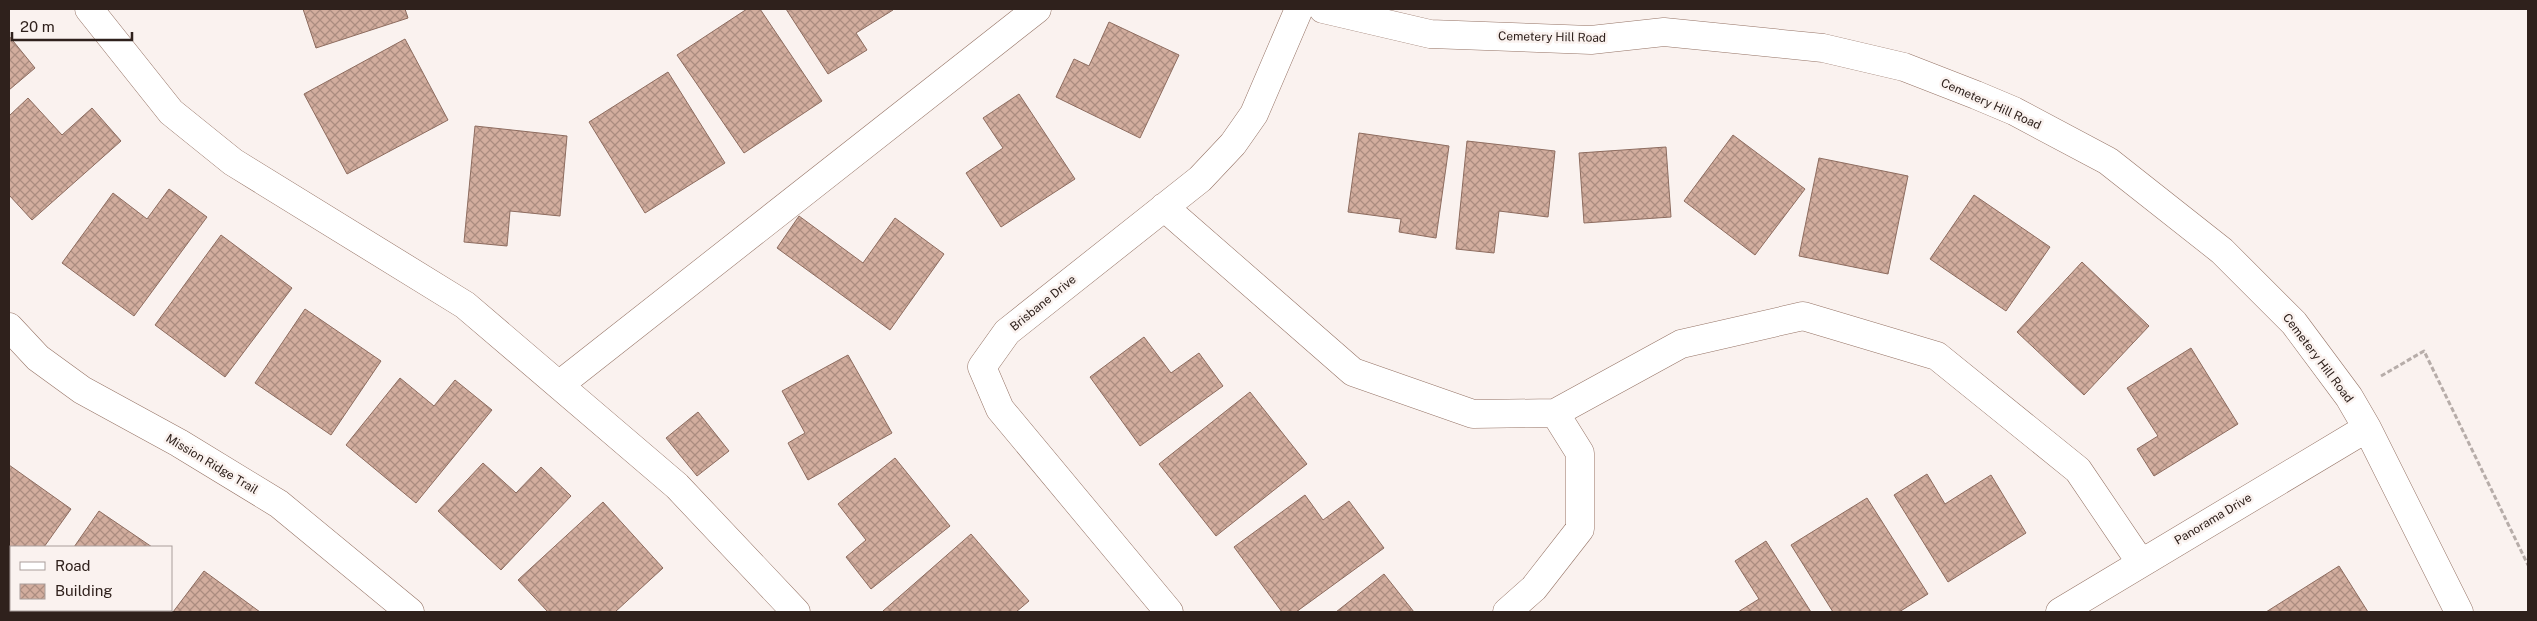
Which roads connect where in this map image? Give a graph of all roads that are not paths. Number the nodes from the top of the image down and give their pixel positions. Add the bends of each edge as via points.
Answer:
1 (89, 9) edge
2 (1037, 9) edge
3 (1299, 9) edge
4 (1324, 9) edge
5 (1164, 207) junction
6 (9, 327) edge
7 (558, 385) junction
8 (1555, 413) junction
9 (2367, 428) junction
10 (2140, 563) junction
11 (410, 612) edge
12 (796, 612) edge
13 (1169, 612) edge
14 (1507, 612) edge
15 (2060, 612) edge
16 (2459, 612) edge

1 - 7 street via 171,112 233,162 465,305
2 - 7 street
3 - 5 street, Brisbane Drive via 1254,114 1233,144 1200,179
4 - 9 street, Cemetery Hill Road via 1430,34 1591,40 1664,32 1823,48 1904,68 2014,111 2108,161 2222,251 2294,323 2349,397
5 - 8 street via 1353,372 1472,414
5 - 13 street, Brisbane Drive via 1007,332 982,367 1000,410
6 - 11 street, Mission Ridge Trail via 38,358 82,390 179,443 278,504
7 - 12 street via 677,486
8 - 10 street via 1681,344 1803,316 1937,356 2078,470
8 - 14 street via 1580,453 1580,529 1534,588
9 - 10 street, Panorama Drive
9 - 16 street, Cemetery Hill Road
10 - 15 street, Panorama Drive

